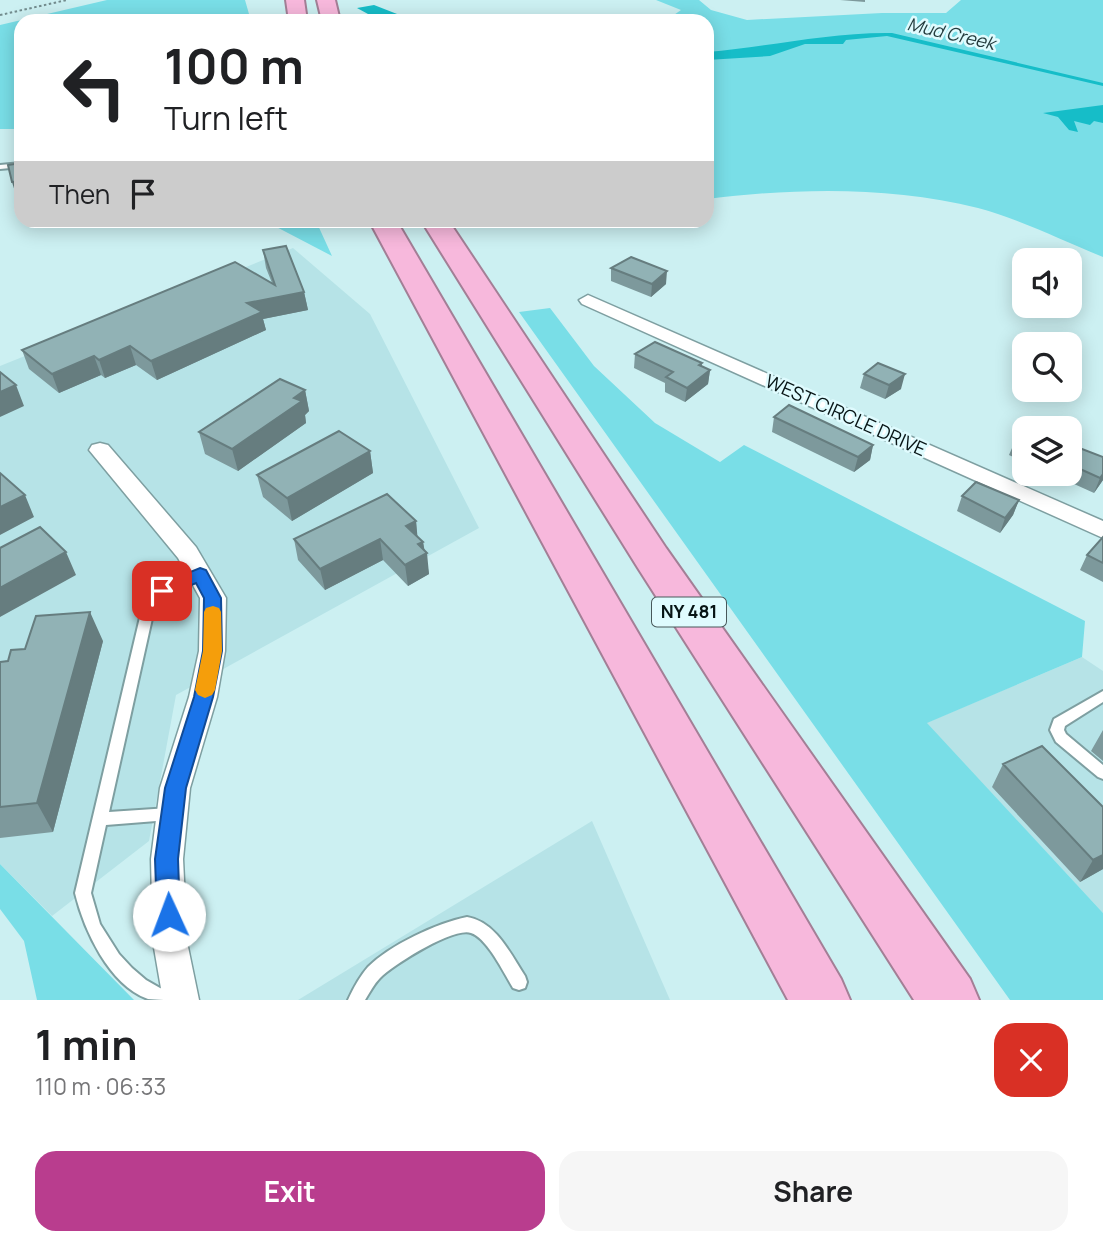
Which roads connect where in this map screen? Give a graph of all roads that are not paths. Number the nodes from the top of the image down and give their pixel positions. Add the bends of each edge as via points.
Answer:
1 (387, 228) edge
2 (439, 228) edge
3 (589, 300) dead end
4 (100, 450) dead end
5 (1103, 530) edge
6 (200, 574) junction
7 (1103, 696) edge
8 (1103, 773) edge
9 (172, 814) junction
10 (99, 819) junction
11 (519, 982) dead end
12 (173, 1000) edge
13 (181, 1000) edge
14 (356, 1000) edge
15 (820, 1000) edge
16 (948, 1000) edge

1 - 15 highway
2 - 16 highway, NY 481 via 652,558
3 - 5 street, WEST CIRCLE DRIVE
4 - 6 street
6 - 9 street via 213,598 212,651
6 - 10 lane via 162,591 147,613
7 - 8 lane via 1059,723 1057,730
9 - 10 lane
9 - 13 street via 167,859 170,942
10 - 12 lane via 83,893 86,912 106,950 124,971 156,997
11 - 14 lane via 491,942 466,923 449,927 379,968

